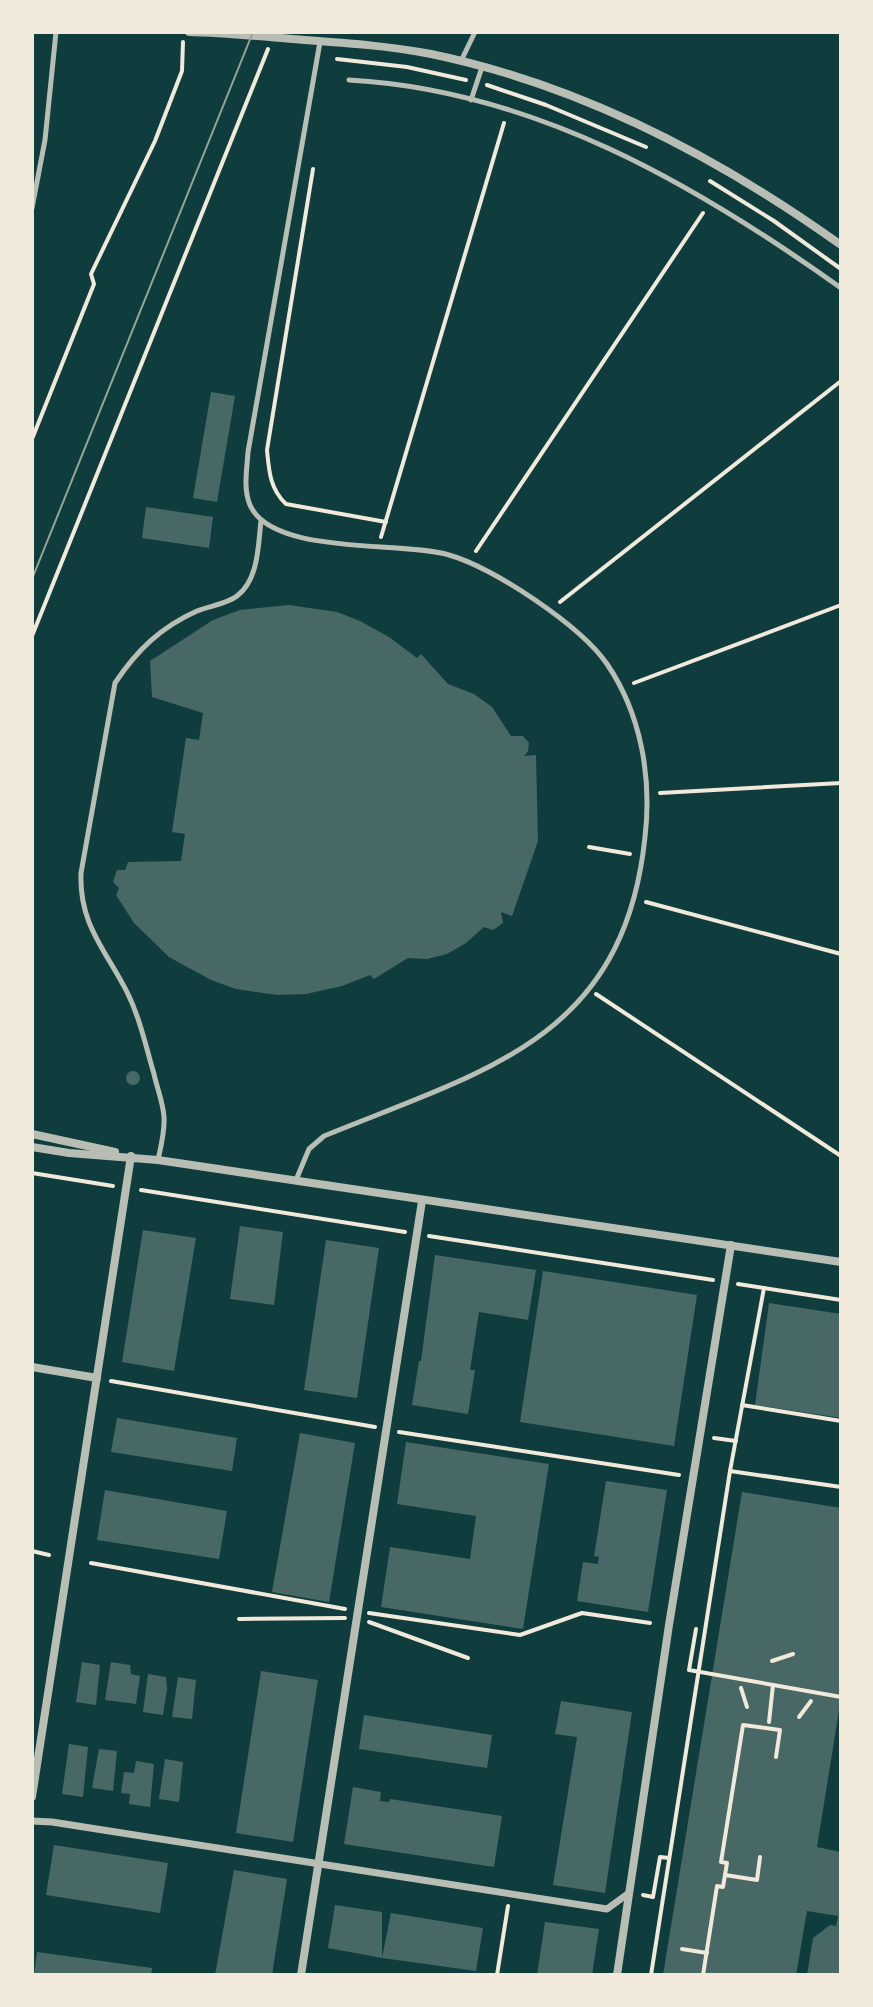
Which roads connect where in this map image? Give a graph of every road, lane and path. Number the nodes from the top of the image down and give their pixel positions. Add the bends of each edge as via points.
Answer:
1 (56, 32) edge
2 (186, 32) edge
3 (221, 32) edge
4 (475, 32) edge
5 (273, 37) junction
6 (320, 41) junction
7 (461, 61) junction
8 (482, 67) junction
9 (349, 80) dead end
10 (471, 100) junction
11 (509, 110) junction
12 (313, 169) dead end
13 (711, 201) junction
14 (32, 208) edge
15 (841, 245) edge
16 (841, 288) edge
17 (841, 381) edge
18 (32, 439) edge
19 (261, 520) junction
20 (386, 522) junction
21 (378, 547) junction
22 (468, 562) junction
23 (841, 605) edge
24 (550, 610) junction
25 (32, 636) edge
26 (620, 688) junction
27 (841, 783) edge
28 (648, 794) junction
29 (589, 847) dead end
30 (643, 857) junction
31 (635, 899) junction
32 (841, 954) edge
33 (589, 990) junction
34 (32, 1134) edge
35 (32, 1147) edge
36 (131, 1156) junction
37 (841, 1156) edge
38 (158, 1160) junction
39 (32, 1173) edge
40 (296, 1180) junction
41 (126, 1188) junction
42 (422, 1201) junction
43 (417, 1234) junction
44 (731, 1245) junction
45 (841, 1262) edge
46 (724, 1282) junction
47 (764, 1288) junction
48 (841, 1300) edge
49 (32, 1367) edge
50 (97, 1378) junction
51 (742, 1405) junction
52 (841, 1421) edge
53 (699, 1436) junction
54 (736, 1441) junction
55 (730, 1471) junction
56 (841, 1487) edge
57 (32, 1551) edge
58 (49, 1555) dead end
59 (696, 1629) dead end
60 (793, 1654) dead end
61 (772, 1661) dead end
62 (698, 1672) junction
63 (773, 1685) junction
64 (741, 1688) dead end
65 (841, 1697) edge
66 (811, 1701) dead end
67 (747, 1707) dead end
68 (799, 1717) dead end
69 (769, 1722) dead end
70 (776, 1757) dead end
71 (32, 1797) edge
72 (32, 1821) edge
73 (760, 1857) dead end
74 (669, 1858) junction
75 (319, 1864) junction
76 (725, 1875) junction
77 (629, 1893) junction
78 (509, 1894) junction
79 (682, 1949) dead end
80 (707, 1953) junction
81 (301, 1975) edge
82 (497, 1975) edge
83 (617, 1975) edge
84 (651, 1975) edge
85 (703, 1975) edge

1 - 14 lane
2 - 3 street
2 - 18 path via 182,71 161,127 91,274 94,284
3 - 5 street
4 - 7 lane
5 - 6 street
5 - 25 path
6 - 7 street via 391,47
6 - 19 lane via 248,452 248,501
7 - 8 street
8 - 10 lane
8 - 15 street via 592,103 645,128 720,166
9 - 10 lane via 390,82
10 - 11 lane
11 - 13 lane via 594,141
11 - 20 path
12 - 20 path via 267,450 269,475 286,504
13 - 16 lane
13 - 22 path
17 - 24 path
19 - 21 lane via 286,533
19 - 38 lane via 255,568 238,595 174,621 139,651 115,683 81,873 85,914 139,1020 161,1101
20 - 21 path
21 - 22 lane via 437,552
22 - 24 lane
23 - 26 path
24 - 26 lane via 596,650
26 - 28 lane via 637,731
27 - 28 path
28 - 30 lane
29 - 30 path
30 - 31 lane
31 - 32 path
31 - 33 lane via 614,954
33 - 37 path
33 - 40 lane via 559,1023 482,1072 324,1136 309,1149
34 - 36 street
35 - 36 street
36 - 38 street
36 - 41 street
38 - 40 street
39 - 41 path
40 - 42 street
41 - 43 path
41 - 50 street
42 - 43 street
42 - 44 street
43 - 46 path
43 - 75 street
44 - 45 street
44 - 46 street
46 - 47 path
46 - 53 street
47 - 48 path
47 - 51 path
49 - 50 street
50 - 71 street
51 - 52 path
51 - 54 path
53 - 54 path
53 - 77 street
54 - 55 path
55 - 56 path
55 - 62 path
57 - 58 path
59 - 62 path via 689,1670
60 - 61 path
62 - 63 path
62 - 74 path
63 - 65 path
63 - 69 path
64 - 67 path
66 - 68 path
70 - 76 path via 780,1730 743,1725 721,1862 727,1863
72 - 75 street
73 - 76 path via 757,1880
74 - 77 path via 660,1857 653,1897
74 - 84 path
75 - 78 street
75 - 81 street
76 - 80 path via 723,1887 717,1886
77 - 78 street via 607,1909
77 - 83 street
78 - 82 path
79 - 80 path
80 - 85 path

